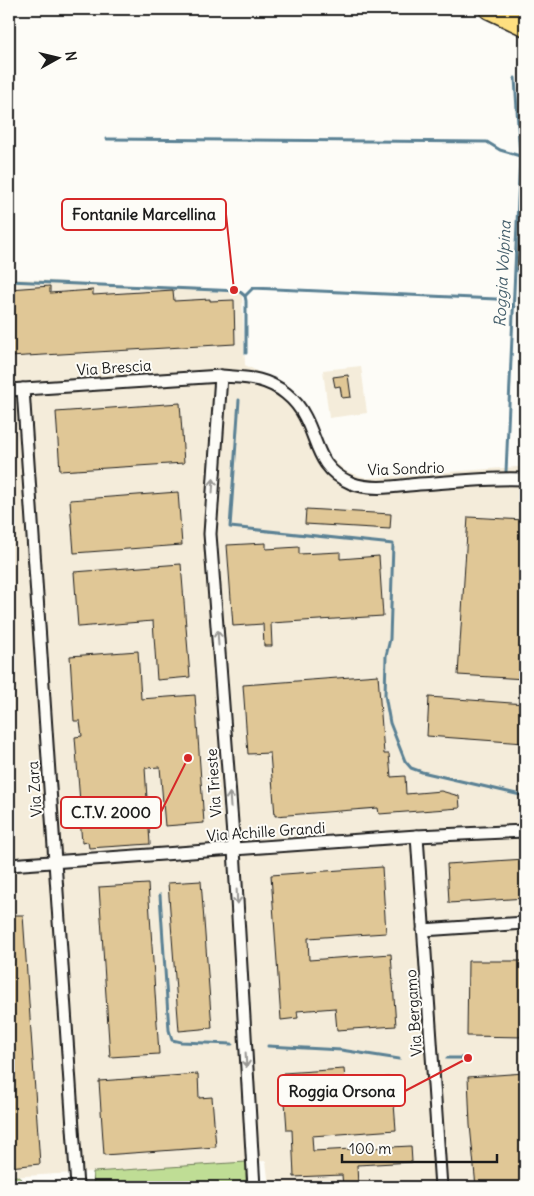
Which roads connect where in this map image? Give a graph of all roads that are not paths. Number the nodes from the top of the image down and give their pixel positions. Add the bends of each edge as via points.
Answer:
1 (489, 9) edge
2 (525, 26) edge
3 (221, 376) junction
4 (23, 389) junction
5 (9, 390) edge
6 (525, 479) edge
7 (525, 831) edge
8 (417, 836) junction
9 (234, 849) junction
10 (55, 861) junction
11 (9, 865) edge
12 (525, 923) edge
13 (423, 930) junction
14 (76, 1187) edge
15 (254, 1187) edge
16 (441, 1187) edge

1 - 2 highway
3 - 4 street, Via Brescia
3 - 6 street, Via Sondrio via 259,380 285,393 304,415 324,461 336,474 356,484 370,487
9 -> 3 street, Via Trieste via 210,534
4 - 5 street, Via Brescia
4 - 10 street, Via Zara
7 - 8 street, Via Achille Grandi
8 - 9 street, Via Achille Grandi
8 - 13 street, Via Bergamo
9 - 10 street, Via Achille Grandi
9 -> 15 street, Via Trieste
10 - 11 street, Via Achille Grandi
10 - 14 street, Via Zara
12 - 13 street
13 - 16 street, Via Bergamo

